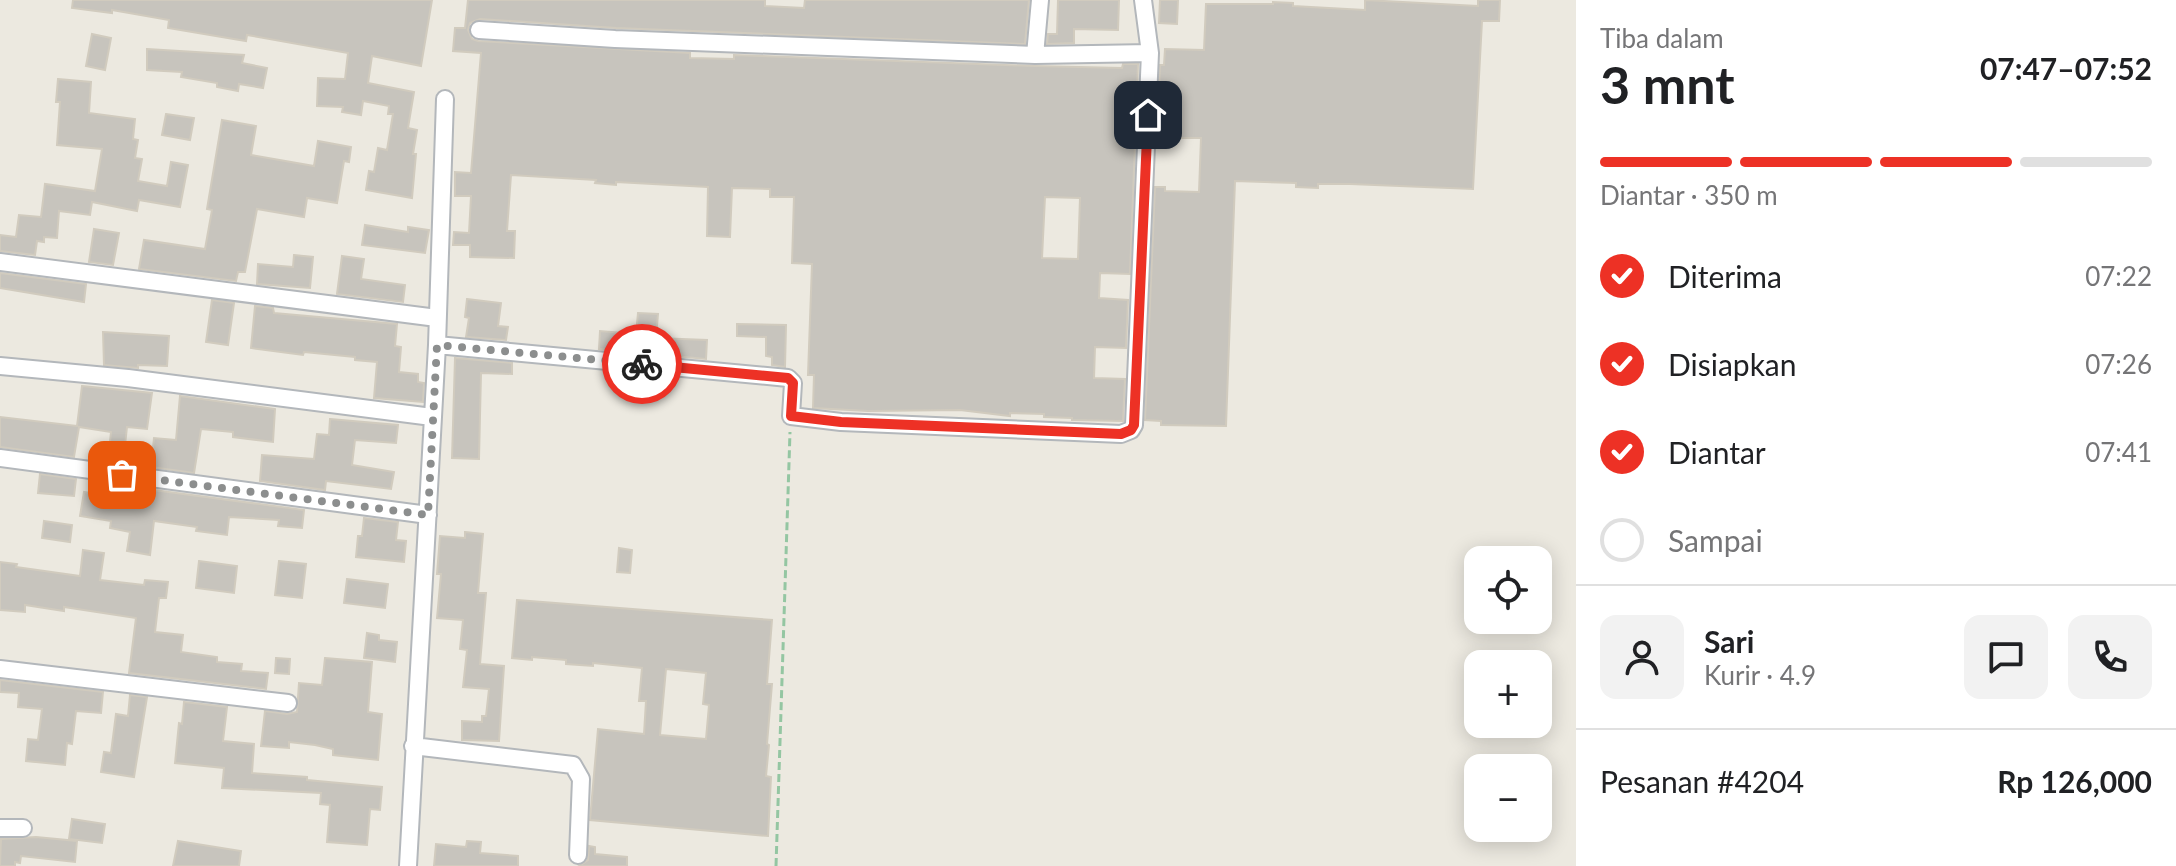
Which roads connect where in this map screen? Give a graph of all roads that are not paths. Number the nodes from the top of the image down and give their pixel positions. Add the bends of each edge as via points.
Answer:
1 (1040, 0) edge
2 (1143, 0) edge
3 (479, 30) dead end
4 (1150, 53) junction
5 (1035, 55) junction
6 (445, 99) dead end
7 (0, 262) edge
8 (437, 318) junction
9 (437, 345) junction
10 (0, 366) edge
11 (432, 417) junction
12 (0, 458) edge
13 (428, 515) junction
14 (0, 669) edge
15 (288, 703) dead end
16 (413, 746) junction
17 (0, 828) edge
18 (23, 828) dead end
19 (578, 855) dead end
20 (408, 866) edge

1 - 5 street
2 - 4 street
3 - 5 street
4 - 5 street
4 - 9 street via 1131,430 1121,434 791,416 793,383 788,378
6 - 8 street
7 - 8 street
8 - 9 street
9 - 11 street
10 - 11 street
11 - 13 street
12 - 13 street
13 - 16 street
14 - 15 street
16 - 19 street via 573,765 581,779
16 - 20 street
17 - 18 street

